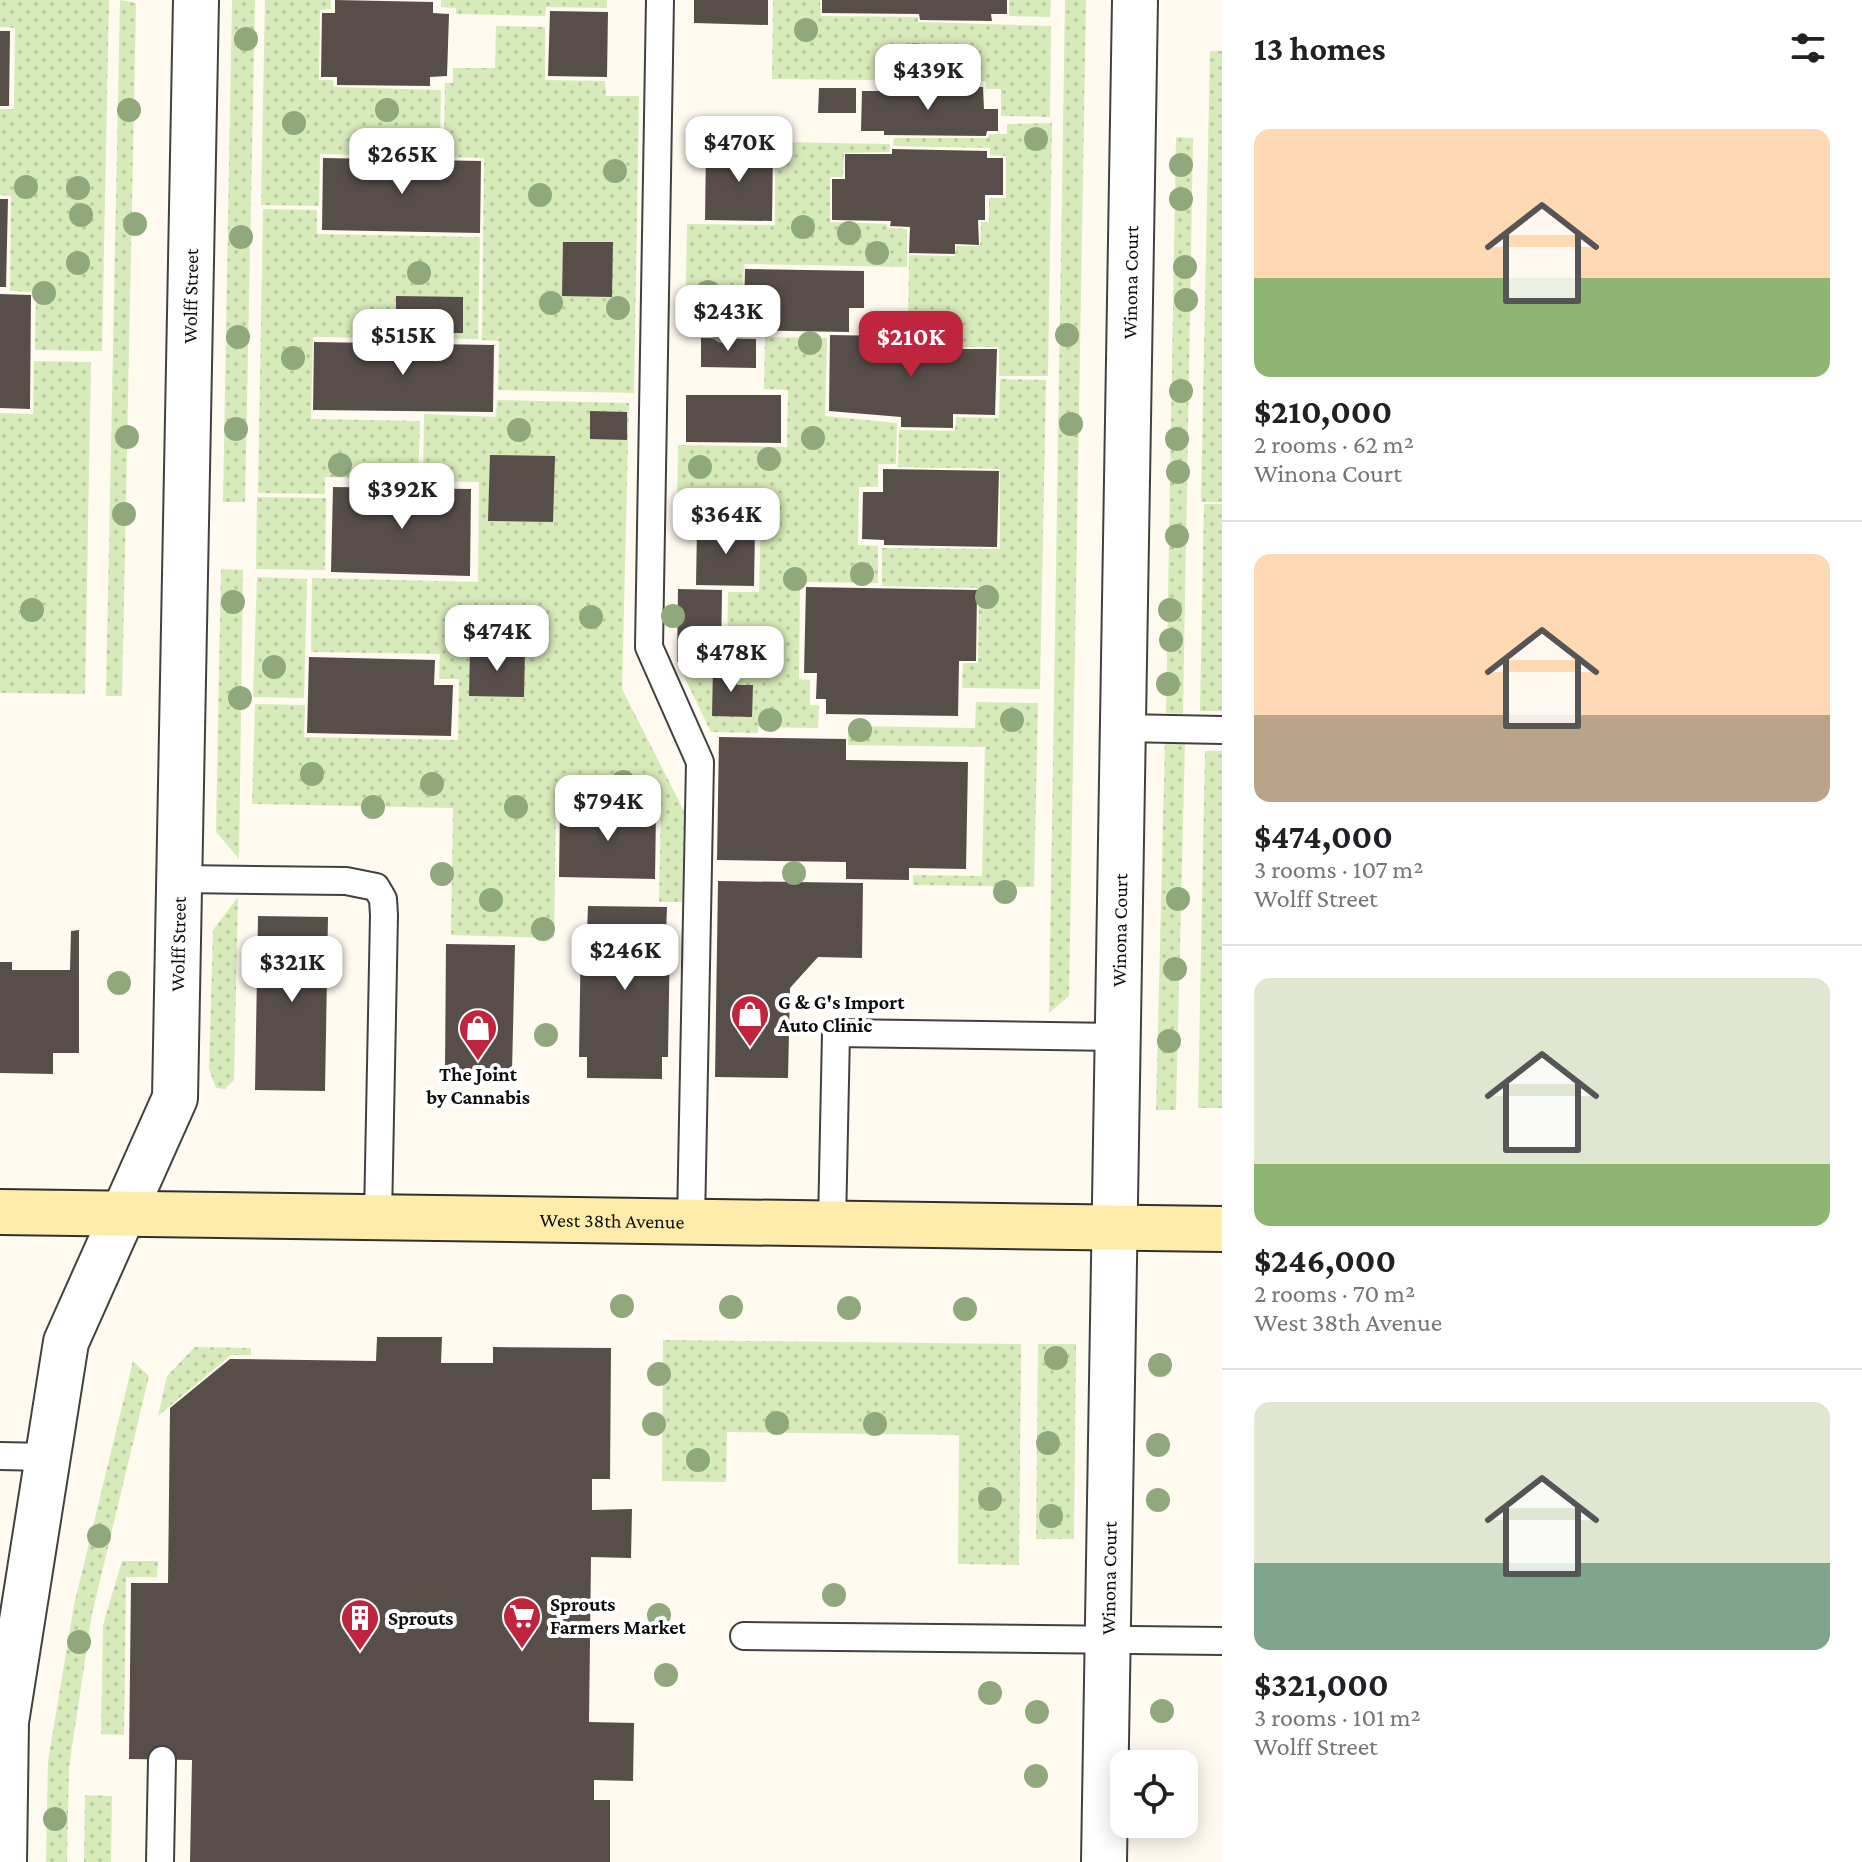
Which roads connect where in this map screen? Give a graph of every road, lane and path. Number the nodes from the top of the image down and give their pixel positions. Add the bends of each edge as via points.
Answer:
1 (196, 0) edge
2 (660, 0) edge
3 (1135, 0) edge
4 (1123, 728) junction
5 (1222, 730) edge
6 (179, 879) junction
7 (1117, 1037) junction
8 (0, 1212) edge
9 (124, 1213) junction
10 (378, 1217) junction
11 (691, 1222) junction
12 (832, 1224) junction
13 (1114, 1228) junction
14 (1222, 1229) edge
15 (0, 1456) edge
16 (48, 1457) junction
17 (744, 1636) dead end
18 (1108, 1640) junction
19 (1222, 1641) edge
20 (162, 1760) dead end
21 (4, 1862) edge
22 (160, 1862) edge
23 (1104, 1862) edge

1 - 6 street, Wolff Street
2 - 11 lane via 649,647 700,762
3 - 4 street, Winona Court
4 - 5 lane
4 - 7 street, Winona Court
6 - 9 street, Wolff Street via 175,1098
6 - 10 lane via 346,881 376,887 384,915
7 - 12 lane via 836,1033
7 - 13 street, Winona Court
8 - 9 main road, West 38th Avenue
9 - 10 main road, West 38th Avenue
9 - 16 street, Wolff Street via 66,1342
10 - 11 main road, West 38th Avenue
11 - 12 main road, West 38th Avenue
12 - 13 main road, West 38th Avenue
13 - 14 main road, West 38th Avenue
13 - 18 street, Winona Court
15 - 16 lane
16 - 21 street, Wolff Street via 6,1722
17 - 18 lane
18 - 19 lane
18 - 23 street, Winona Court
20 - 22 lane

